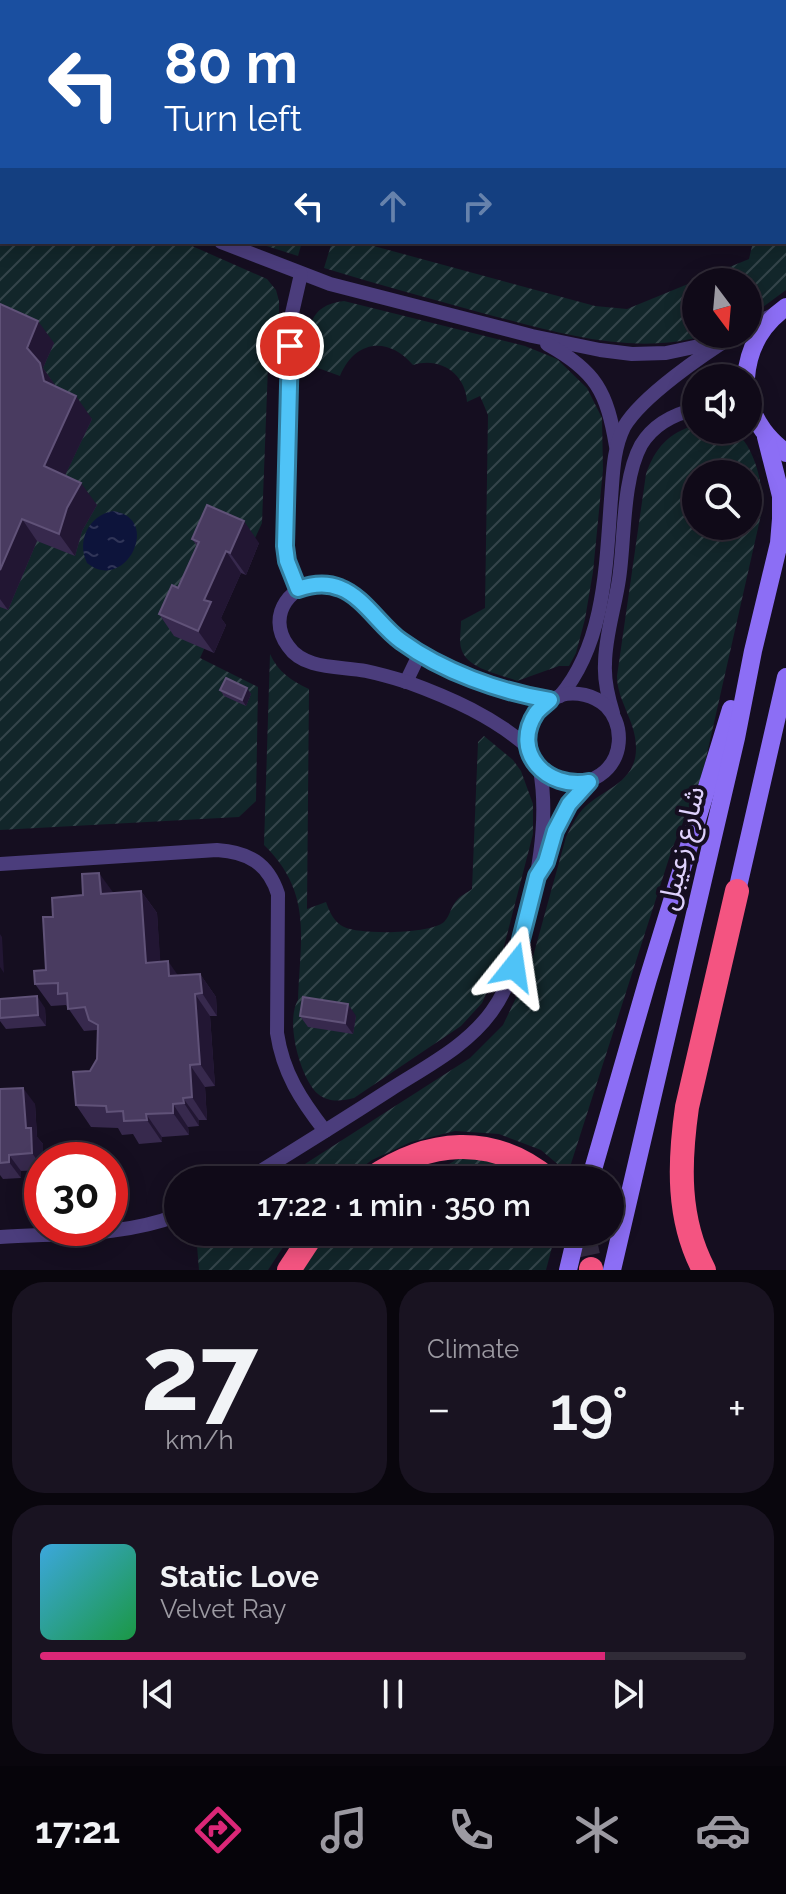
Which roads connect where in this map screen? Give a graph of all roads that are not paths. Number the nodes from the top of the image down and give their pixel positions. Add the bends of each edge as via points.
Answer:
1 (226, 244) edge
2 (301, 274) junction
3 (784, 309) edge
4 (762, 320) edge
5 (532, 336) junction
6 (686, 348) edge
7 (717, 348) edge
8 (748, 364) edge
9 (682, 413) edge
10 (762, 431) edge
11 (762, 441) edge
12 (616, 448) junction
13 (786, 453) edge
14 (298, 589) junction
15 (753, 651) junction
16 (420, 653) junction
17 (786, 677) edge
18 (406, 682) junction
19 (555, 698) junction
20 (614, 717) junction
21 (529, 748) junction
22 (540, 770) junction
23 (589, 782) junction
24 (0, 864) edge
25 (537, 876) junction
26 (737, 891) joint
27 (325, 1131) junction
28 (269, 1166) edge
29 (391, 1166) edge
30 (528, 1166) edge
31 (594, 1166) edge
32 (164, 1219) edge
33 (0, 1237) edge
34 (305, 1246) edge
35 (574, 1246) edge
36 (289, 1270) edge
37 (568, 1270) edge
38 (612, 1270) edge
39 (704, 1270) edge

1 - 2 street
2 - 5 street
2 - 14 street via 290,322 285,531 287,561
3 - 4 street
3 - 8 main road via 762,330
5 - 6 street via 632,354
5 - 12 street via 573,359 600,387
7 - 12 street via 639,408
9 - 20 street via 654,430 641,446 629,486 605,653
10 - 13 main road
11 - 15 main road, شارع زعيبل via 781,496 781,519
12 - 19 street via 592,638 583,663
14 - 16 street via 312,584 341,588
14 - 18 street via 279,616 281,636 294,654 319,665
15 - 31 main road via 731,707
15 - 38 main road, شارع زعيبل
16 - 18 street
16 - 19 street via 505,692
17 - 26 main road
18 - 21 street via 479,713
19 - 20 street via 576,693 591,697
19 - 21 street via 537,713 529,729
20 - 23 street via 619,747 603,774
21 - 22 street
22 - 23 street via 563,783
22 - 25 street via 545,814
23 - 25 street via 561,817
24 - 27 street via 217,850 249,856 263,865 278,894 279,1051 292,1086
25 - 27 street via 514,967 491,1012 456,1047
26 - 39 highway via 683,1132 683,1206
27 - 28 street
29 - 30 highway via 421,1154 466,1147 511,1155
32 - 33 street via 106,1230
34 - 36 highway
35 - 37 main road

